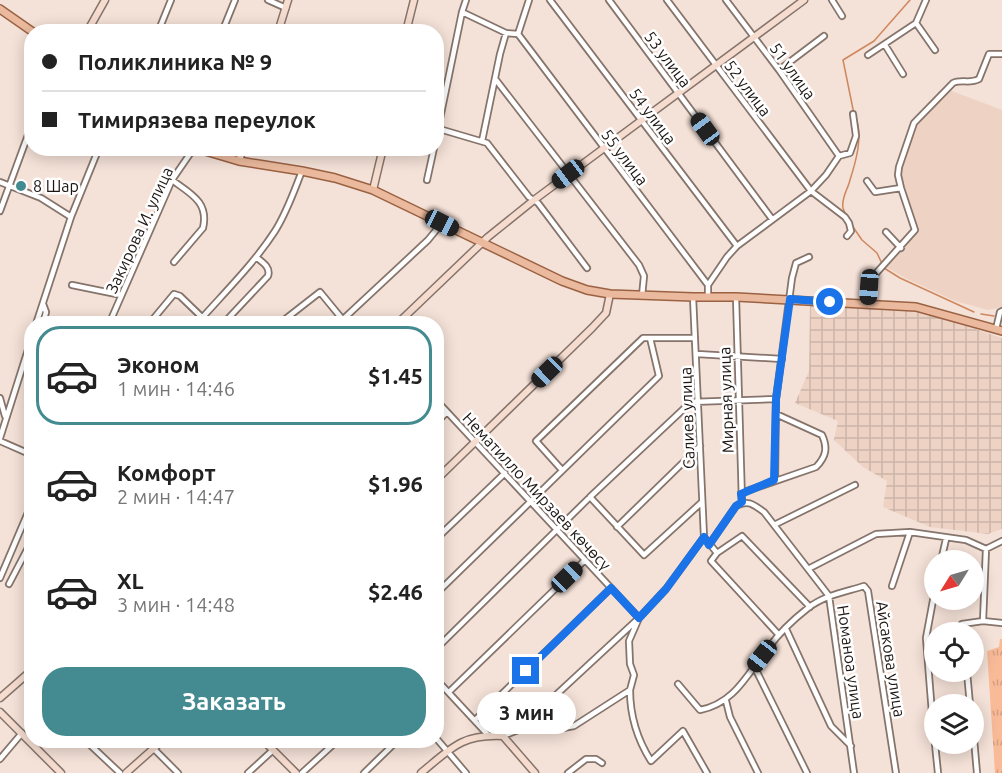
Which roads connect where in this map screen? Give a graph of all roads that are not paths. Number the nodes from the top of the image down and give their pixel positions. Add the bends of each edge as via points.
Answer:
1 (105, 0) edge
2 (171, 0) edge
3 (235, 0) edge
4 (268, 0) edge
5 (288, 0) edge
6 (414, 0) edge
7 (466, 0) edge
8 (529, 0) edge
9 (550, 0) edge
10 (609, 0) edge
11 (667, 0) edge
12 (726, 0) edge
13 (804, 0) edge
14 (832, 0) edge
15 (926, 0) edge
16 (286, 8) junction
17 (0, 9) edge
18 (462, 12) junction
19 (842, 16) dead end
20 (916, 23) junction
21 (92, 24) edge
22 (161, 24) edge
23 (225, 24) edge
24 (281, 24) edge
25 (408, 24) edge
26 (24, 26) edge
27 (506, 33) junction
28 (518, 34) junction
29 (824, 36) dead end
30 (754, 37) junction
31 (885, 45) junction
32 (935, 51) dead end
33 (1002, 54) edge
34 (868, 55) dead end
35 (716, 65) junction
36 (779, 70) junction
37 (903, 74) dead end
38 (496, 80) junction
39 (678, 93) junction
40 (444, 99) edge
41 (853, 114) dead end
42 (641, 120) junction
43 (444, 130) edge
44 (482, 141) junction
45 (24, 145) edge
46 (603, 148) junction
47 (96, 156) edge
48 (188, 156) edge
49 (222, 156) edge
50 (241, 156) edge
51 (381, 156) edge
52 (432, 156) edge
53 (839, 156) junction
54 (239, 161) junction
55 (302, 171) junction
56 (568, 174) junction
57 (172, 180) junction
58 (428, 180) dead end
59 (867, 181) dead end
60 (0, 182) edge
61 (9, 185) junction
62 (902, 188) junction
63 (373, 190) junction
64 (811, 191) junction
65 (534, 200) junction
66 (0, 211) edge
67 (71, 217) junction
68 (772, 219) junction
69 (442, 223) junction
70 (886, 232) dead end
71 (847, 236) dead end
72 (483, 244) junction
73 (737, 246) junction
74 (901, 248) junction
75 (256, 256) junction
76 (808, 257) dead end
77 (174, 262) dead end
78 (587, 268) dead end
79 (72, 285) dead end
80 (708, 285) junction
81 (121, 294) junction
82 (610, 294) junction
83 (642, 296) junction
84 (708, 296) junction
85 (693, 297) junction
86 (736, 297) junction
87 (790, 299) junction
88 (868, 303) junction
89 (43, 304) junction
90 (1002, 311) edge
91 (39, 316) edge
92 (45, 316) edge
93 (112, 316) edge
94 (156, 316) edge
95 (200, 316) edge
96 (204, 316) edge
97 (230, 316) edge
98 (289, 316) edge
99 (340, 316) edge
100 (347, 316) edge
101 (406, 316) edge
102 (999, 330) edge
103 (650, 338) junction
104 (695, 338) junction
105 (697, 354) junction
106 (737, 356) junction
107 (782, 359) junction
108 (24, 361) edge
109 (0, 398) edge
110 (776, 399) junction
111 (739, 400) junction
112 (698, 403) junction
113 (444, 409) edge
114 (447, 412) junction
115 (776, 414) junction
116 (444, 415) edge
117 (5, 418) junction
118 (0, 440) edge
119 (476, 442) junction
120 (700, 446) junction
121 (24, 451) edge
122 (562, 470) junction
123 (444, 472) edge
124 (505, 473) junction
125 (774, 480) junction
126 (855, 485) dead end
127 (741, 494) junction
128 (590, 497) junction
129 (531, 502) junction
130 (702, 502) junction
131 (742, 502) junction
132 (24, 522) edge
133 (774, 525) junction
134 (617, 527) junction
135 (444, 531) edge
136 (557, 531) junction
137 (910, 532) junction
138 (704, 537) junction
139 (946, 539) junction
140 (1002, 541) edge
141 (709, 545) junction
142 (986, 549) junction
143 (944, 550) edge
144 (717, 553) junction
145 (24, 555) edge
146 (584, 561) junction
147 (808, 569) junction
148 (0, 578) edge
149 (9, 584) dead end
150 (444, 586) edge
151 (892, 586) dead end
152 (611, 588) junction
153 (829, 596) junction
154 (810, 607) junction
155 (931, 610) edge
156 (639, 618) junction
157 (983, 621) junction
158 (976, 622) edge
159 (1002, 623) edge
160 (786, 629) junction
161 (779, 635) junction
162 (444, 641) edge
163 (754, 666) junction
164 (24, 677) edge
165 (678, 684) dead end
166 (444, 687) edge
167 (630, 690) junction
168 (449, 692) junction
169 (930, 694) edge
170 (0, 698) edge
171 (726, 701) junction
172 (0, 712) edge
173 (475, 720) junction
174 (563, 728) dead end
175 (22, 733) joint
176 (488, 735) junction
177 (504, 736) junction
178 (444, 746) edge
179 (851, 746) junction
180 (37, 748) edge
181 (93, 748) edge
182 (330, 748) edge
183 (390, 748) edge
184 (154, 749) joint
185 (273, 750) joint
186 (448, 750) junction
187 (936, 754) edge
188 (975, 754) edge
189 (0, 759) edge
190 (602, 763) dead end
191 (61, 773) edge
192 (120, 773) edge
193 (126, 773) edge
194 (178, 773) edge
195 (248, 773) edge
196 (296, 773) edge
197 (302, 773) edge
198 (364, 773) edge
199 (422, 773) edge
200 (466, 773) edge
201 (535, 773) edge
202 (568, 773) edge
203 (707, 773) edge
204 (758, 773) edge
205 (807, 773) edge
206 (854, 773) edge
207 (896, 773) edge
208 (938, 773) edge
209 (977, 773) edge

1 - 21 street
2 - 22 street
3 - 23 street
4 - 16 street
5 - 16 street
6 - 25 street
7 - 18 street
8 - 28 street
9 - 42 street, 54 улица
10 - 39 street, 53 улица
11 - 35 street, 52 улица
12 - 30 street, 51 улица
13 - 30 street
14 - 19 street
15 - 20 street
16 - 24 street
17 - 26 main road
18 - 27 street
18 - 40 street
20 - 31 street
20 - 32 street
27 - 28 street
27 - 38 street
28 - 46 street, 55 улица
29 - 36 street
30 - 35 street
30 - 36 street, 51 улица
31 - 34 street
31 - 37 street
33 - 62 street via 989,54 978,80 953,83 914,123 899,167
35 - 39 street
35 - 64 street, 52 улица
36 - 53 street, 51 улица
38 - 44 street
38 - 56 street
39 - 42 street
39 - 68 street, 53 улица
41 - 53 street via 853,148
42 - 46 street
42 - 73 street, 54 улица
43 - 44 street
44 - 65 street
45 - 61 street
46 - 56 street
46 - 80 street, 55 улица
47 - 67 street
48 - 57 street, Закирова И. улица
49 - 54 main road
50 - 54 street
51 - 63 street
52 - 58 street
53 - 64 street
54 - 55 main road
55 - 63 main road
55 - 75 street via 276,230
56 - 65 street
56 - 83 street via 639,265 644,276
57 - 77 street via 202,204 204,224
57 - 81 street, Закирова И. улица
59 - 62 street via 875,192
60 - 61 street
61 - 66 street
61 - 67 street via 41,198
62 - 74 street via 915,230
63 - 69 main road
64 - 68 street
64 - 71 street, 52 улица via 849,223 851,231
65 - 72 street
65 - 78 street
67 - 89 street
68 - 73 street
69 - 72 main road
69 - 100 street
70 - 74 street
72 - 82 main road via 568,284
72 - 101 street
73 - 80 street
74 - 88 street via 870,280
75 - 96 street
75 - 97 street via 267,267 268,276
76 - 87 street via 796,263
79 - 81 street
80 - 84 street
81 - 93 street, Закирова И. улица
82 - 83 main road
82 - 119 street via 606,313
83 - 85 main road
84 - 85 main road
84 - 86 main road
85 - 104 street, Салиев улица
86 - 87 main road
86 - 106 street, Мирная улица
87 - 88 main road
87 - 107 street
88 - 102 main road via 916,307
89 - 91 street
89 - 92 street
90 - 102 street
94 - 95 street via 174,294
98 - 99 street via 320,292
103 - 104 street
103 - 122 street via 659,376
103 - 122 street via 643,338 536,441
104 - 105 street, Салиев улица
105 - 106 street
105 - 112 street, Салиев улица
106 - 107 street
106 - 111 street, Мирная улица
107 - 110 street
108 - 117 street
109 - 117 street
110 - 111 street
110 - 115 street
111 - 112 street
111 - 127 street, Мирная улица
112 - 120 street, Салиев улица
112 - 128 street via 691,402
113 - 114 street, Нематилло Мирзаев көчөсү
114 - 116 street
114 - 119 street, Нематилло Мирзаев көчөсү
115 - 125 street
115 - 125 street via 822,435 826,444 822,461 816,467
117 - 118 street
118 - 121 street
119 - 123 street
119 - 124 street, Нематилло Мирзаев көчөсү
120 - 130 street, Салиев улица
120 - 134 street
122 - 129 street
124 - 129 street, Нематилло Мирзаев көчөсү
124 - 135 street
125 - 127 street
126 - 133 street
127 - 131 street, Мирная улица
128 - 134 street
128 - 136 street
129 - 136 street, Нематилло Мирзаев көчөсү
129 - 150 street
130 - 134 street via 644,555
130 - 138 street, Салиев улица
131 - 133 street, Номаноа улица via 751,502
131 - 141 street
132 - 148 street
133 - 147 street, Номаноа улица
136 - 146 street, Нематилло Мирзаев көчөсү
136 - 162 street
137 - 139 street
137 - 147 street via 876,534
137 - 151 street
138 - 141 street
138 - 156 street
139 - 142 street via 966,540
139 - 143 street
140 - 142 street
141 - 144 street
142 - 157 street
144 - 154 street via 742,536
144 - 161 street via 711,561
145 - 149 street
146 - 152 street, Нематилло Мирзаев көчөсү
146 - 168 street
147 - 153 street, Номаноа улица
152 - 156 street, Нематилло Мирзаев көчөсү
152 - 173 street
153 - 154 street
153 - 179 street, Номаноа улица
153 - 207 street, Айсакова улица via 864,586 868,591
154 - 160 street
155 - 169 street via 926,638
156 - 167 street via 629,641 634,675
156 - 177 street via 518,730
157 - 158 street
157 - 159 street
160 - 161 street
160 - 179 street via 831,726
161 - 163 street
163 - 171 street
163 - 205 street
164 - 170 street
165 - 171 street via 700,710
166 - 168 street
167 - 174 street via 574,726
167 - 203 street via 630,711 651,761 684,731
168 - 173 street
171 - 204 street
172 - 175 street
173 - 176 street
175 - 189 street
176 - 177 street
176 - 186 street via 460,742
177 - 201 street
178 - 186 street
179 - 206 street, Номаноа улица
180 - 191 street
181 - 192 street
182 - 197 street
183 - 198 street
184 - 193 street
184 - 194 street
185 - 195 street
185 - 196 street
186 - 199 street
186 - 200 street
187 - 208 street
188 - 209 street
190 - 202 street via 586,759

